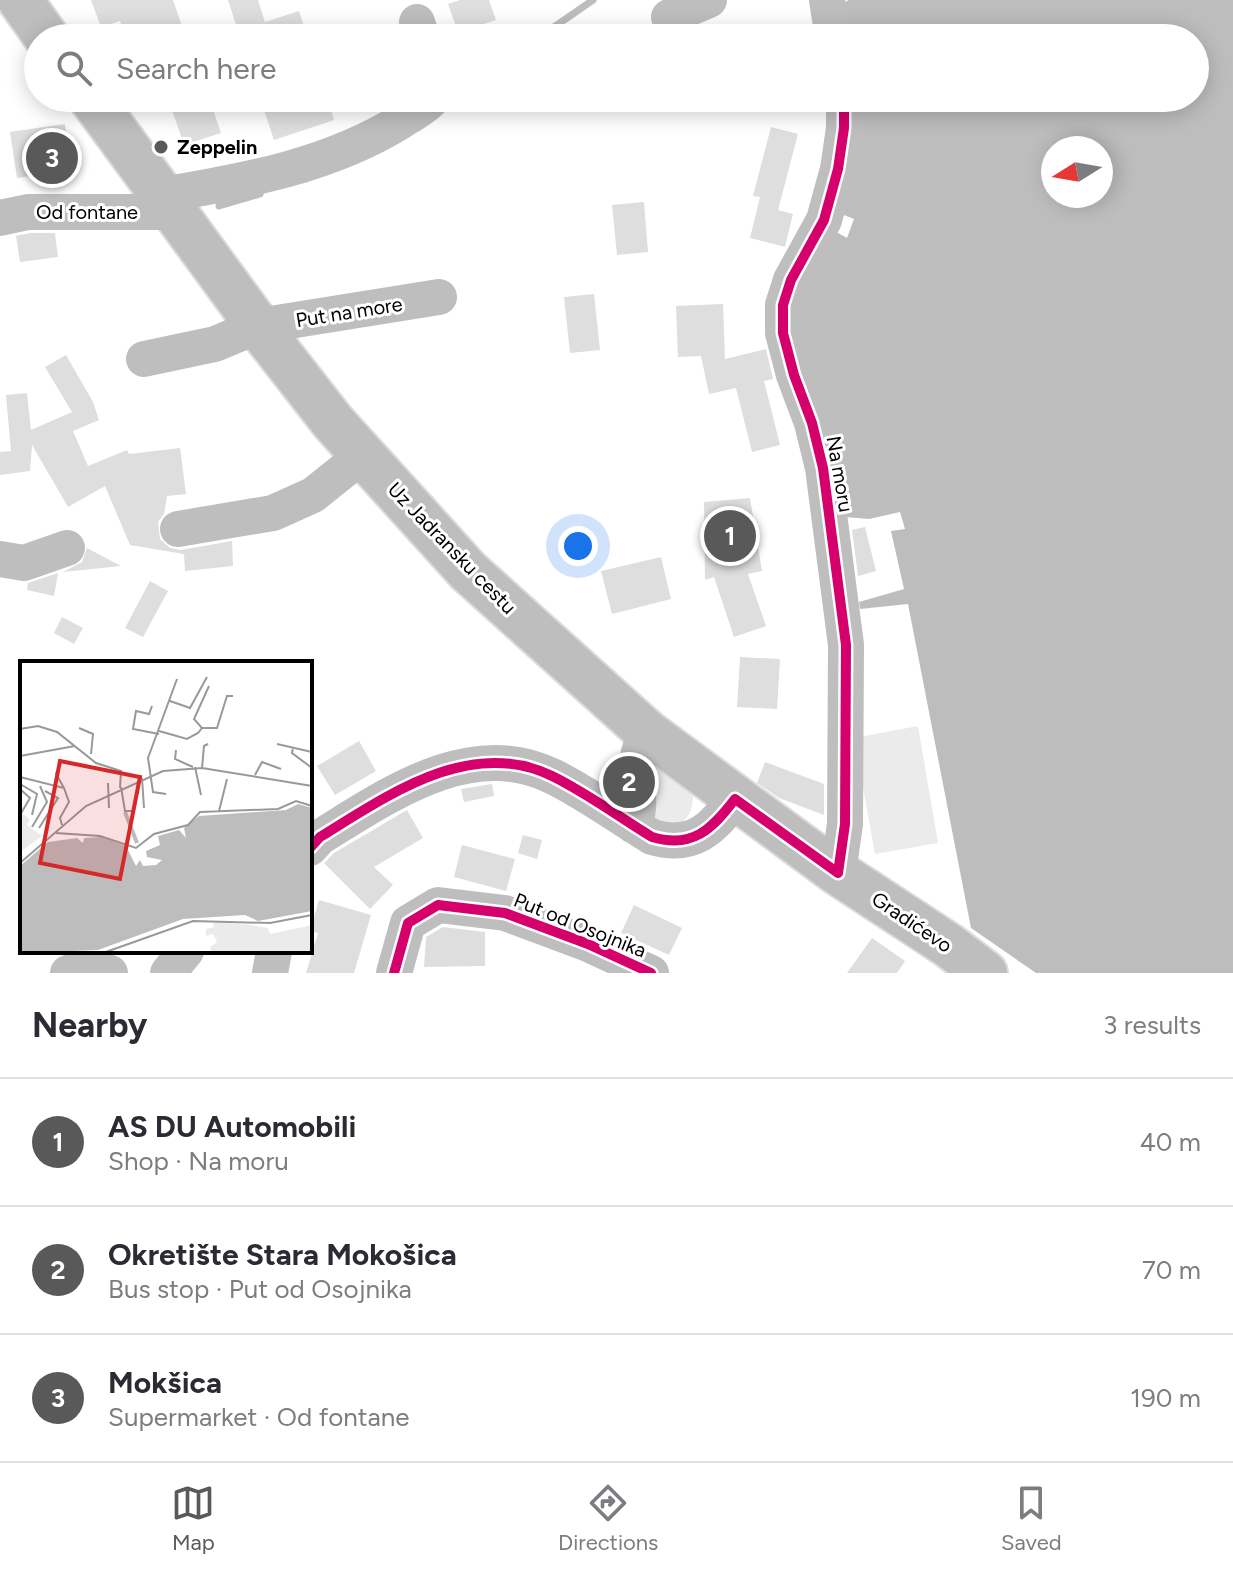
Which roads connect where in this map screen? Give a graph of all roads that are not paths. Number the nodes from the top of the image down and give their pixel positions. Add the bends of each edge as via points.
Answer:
1 (20, 0) edge
2 (709, 0) edge
3 (827, 0) edge
4 (669, 17) dead end
5 (37, 24) edge
6 (831, 24) edge
7 (101, 112) edge
8 (413, 112) edge
9 (844, 112) edge
10 (168, 204) junction
11 (0, 218) edge
12 (439, 297) dead end
13 (258, 326) junction
14 (144, 359) dead end
15 (363, 455) junction
16 (178, 529) dead end
17 (67, 548) dead end
18 (0, 559) edge
19 (648, 733) junction
20 (735, 799) junction
21 (634, 826) junction
22 (312, 846) edge
23 (838, 873) junction
24 (184, 953) edge
25 (274, 953) edge
26 (68, 973) edge
27 (110, 973) edge
28 (168, 973) edge
29 (270, 973) edge
30 (394, 973) edge
31 (651, 973) edge
32 (985, 973) edge

1 - 5 main road
2 - 4 street
3 - 6 street
7 - 10 main road, Uz Jadransku cestu
8 - 10 street via 355,147
9 - 23 street, Na moru via 838,169 824,220 783,305 783,333 823,468 846,645 845,824
10 - 11 street, Od fontane
10 - 13 main road, Uz Jadransku cestu
12 - 13 street, Put na more
13 - 14 street, Put na more via 215,344
13 - 15 main road, Uz Jadransku cestu
15 - 16 street via 313,495 273,513
15 - 19 main road, Uz Jadransku cestu via 468,571
17 - 18 street via 24,563
19 - 20 main road, Uz Jadransku cestu
19 - 21 street via 635,762
20 - 21 street via 699,836 665,841
20 - 23 main road, Uz Jadransku cestu
21 - 22 street via 551,776 499,762 452,768 398,790
23 - 32 main road, Gradićevo
24 - 28 street
25 - 29 street
26 - 27 street via 92,966
30 - 31 street, Put od Osojnika via 408,923 438,905 505,913

